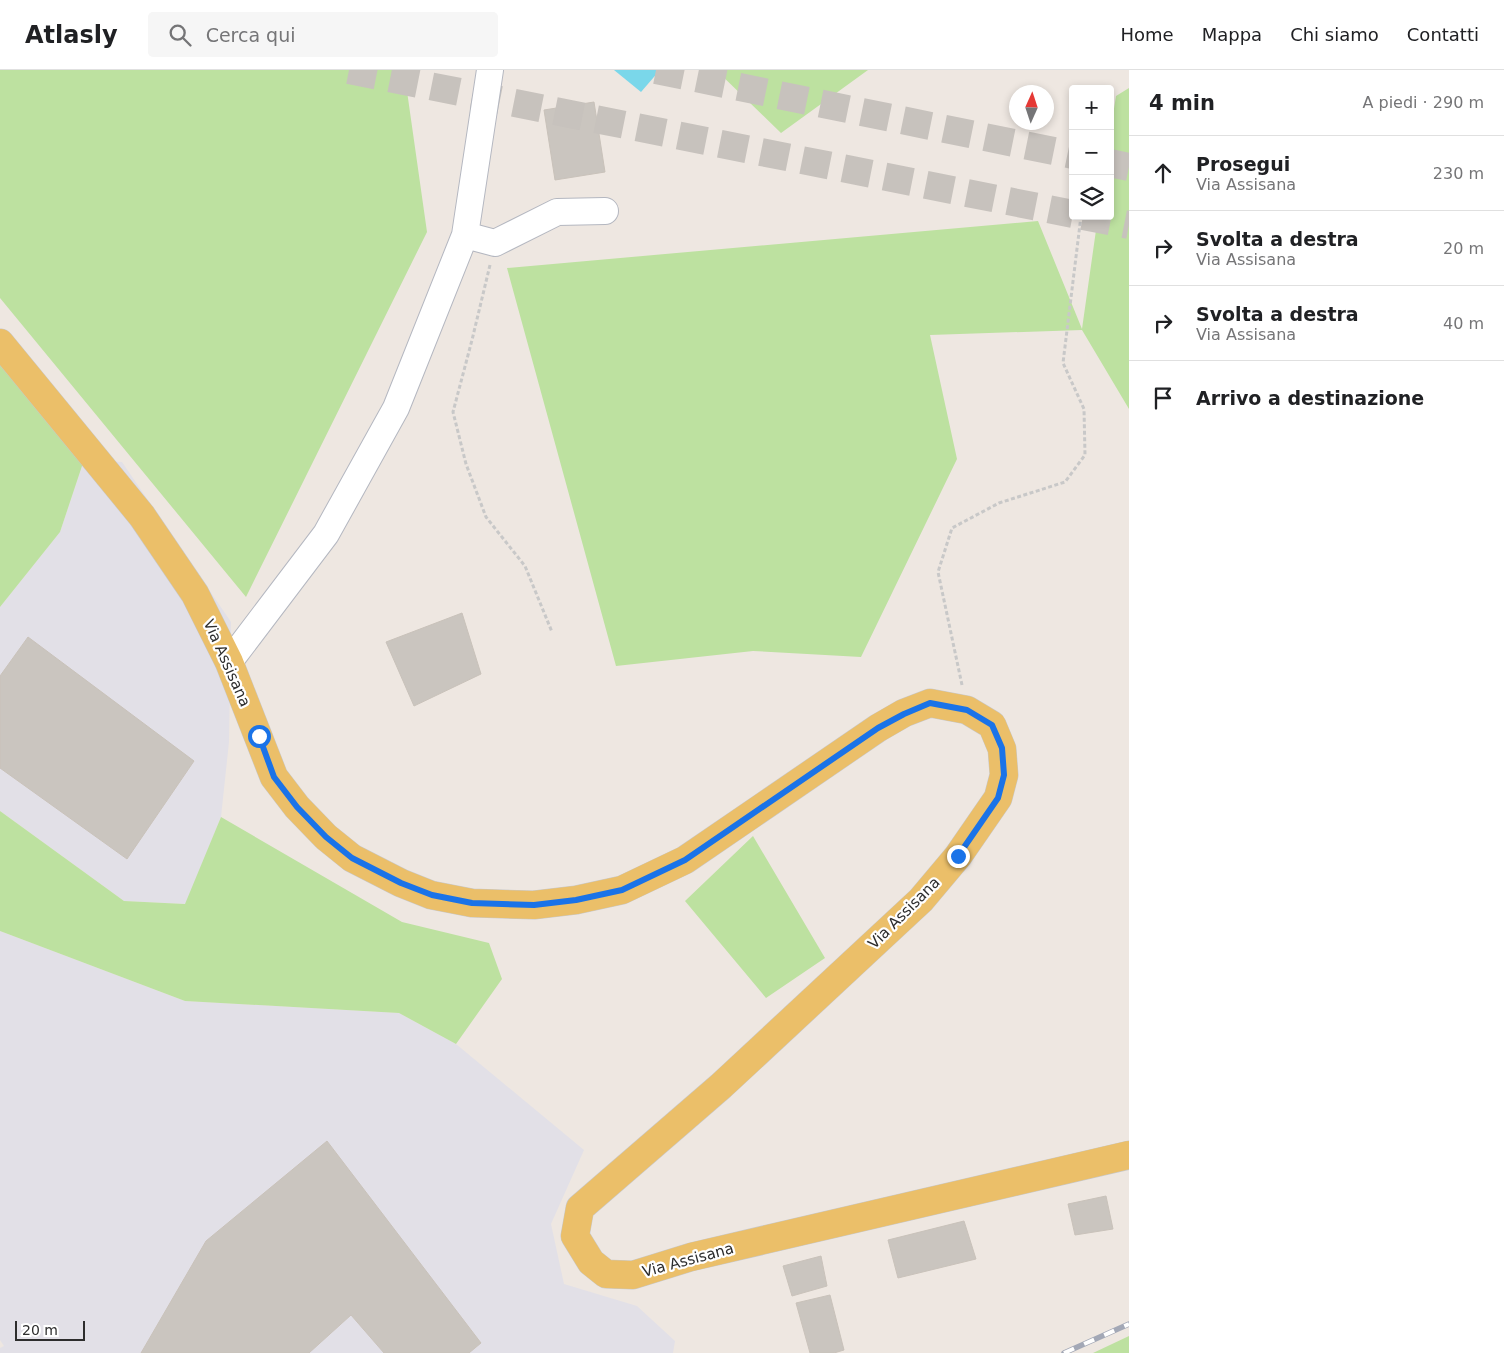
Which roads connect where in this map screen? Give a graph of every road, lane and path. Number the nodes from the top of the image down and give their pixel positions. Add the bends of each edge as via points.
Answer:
1 (490, 70) edge
2 (605, 210) dead end
3 (1081, 220) edge
4 (465, 235) junction
5 (495, 243) junction
6 (0, 343) edge
7 (552, 632) dead end
8 (229, 662) junction
9 (967, 710) junction
10 (1129, 1155) edge

1 - 4 street
2 - 5 street via 557,212
3 - 9 path via 1063,362 1084,409 1085,455 1064,482 999,503 952,528 938,572
4 - 5 street
4 - 8 street via 396,408 326,534
5 - 7 path via 452,412 466,464 486,517 525,566
6 - 8 main road, Via Assisana via 142,516 195,594
8 - 9 main road, Via Assisana via 274,777 326,837 352,858 401,883 432,895 472,903 534,905 622,890 685,860 878,728 904,714 930,703
9 - 10 main road, Via Assisana via 992,725 1002,748 1004,775 998,798 958,856 922,900 721,1086 580,1208 575,1236 591,1262 606,1274 633,1275 711,1253

